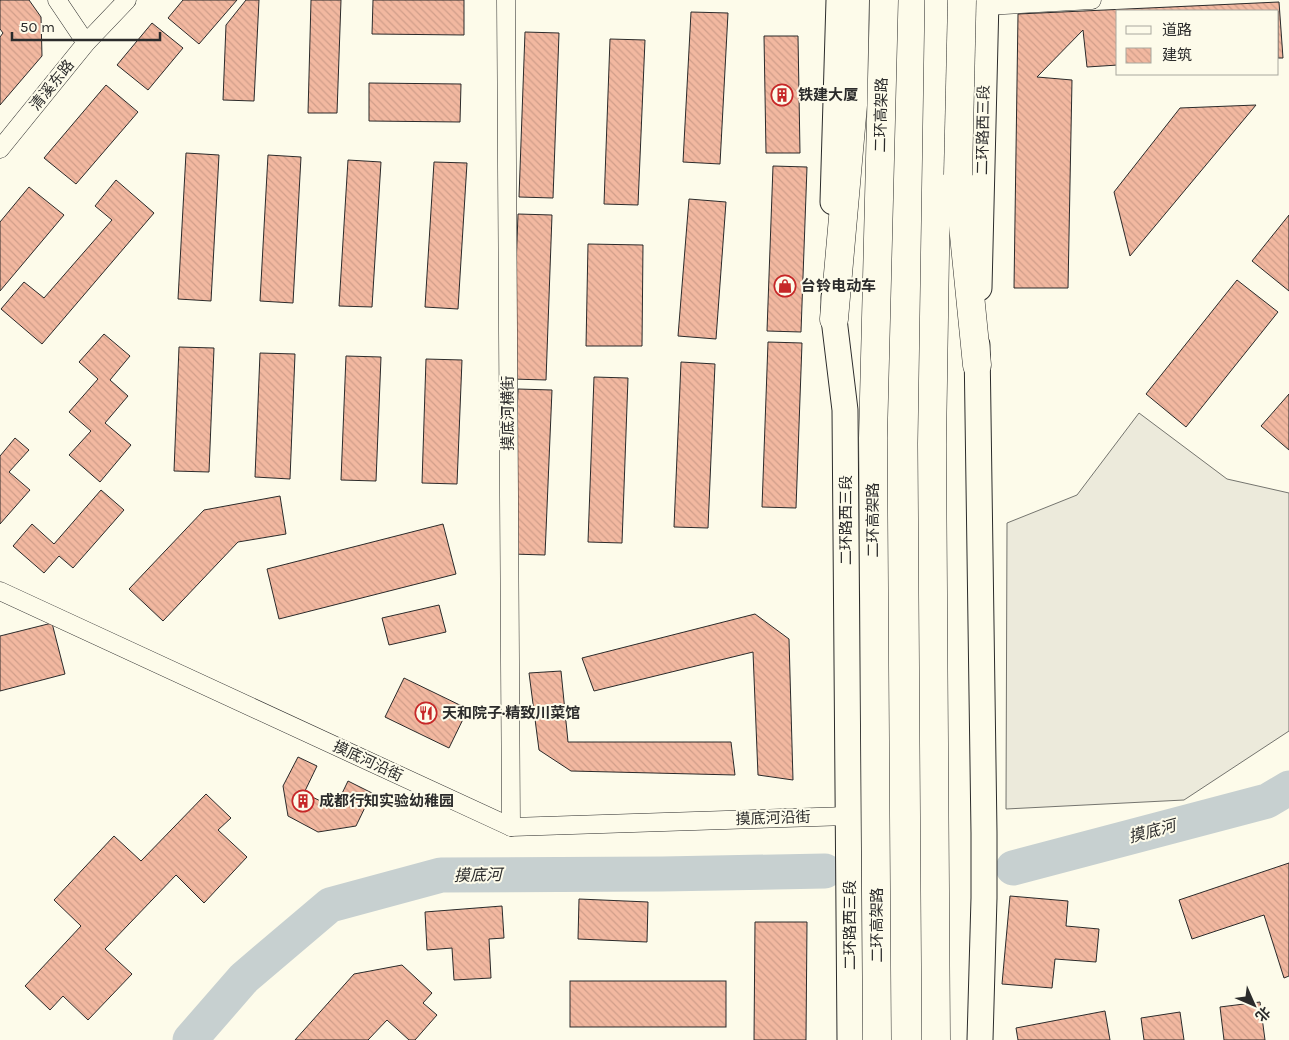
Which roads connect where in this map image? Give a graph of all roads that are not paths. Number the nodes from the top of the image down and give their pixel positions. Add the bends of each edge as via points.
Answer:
1 (57, 0) edge
2 (127, 0) edge
3 (506, 0) edge
4 (839, 0) edge
5 (855, 0) edge
6 (884, 0) edge
7 (939, 0) edge
8 (950, 0) edge
9 (1092, 0) edge
10 (978, 2) edge
11 (86, 43) junction
12 (0, 149) edge
13 (834, 319) junction
14 (977, 365) junction
15 (0, 591) edge
16 (848, 816) junction
17 (510, 827) junction
18 (850, 1040) edge
19 (877, 1040) edge
20 (936, 1040) edge
21 (980, 1040) edge

1 - 11 street
2 - 11 street, 清溪东路
3 - 17 street, 摸底河横街
4 - 13 main road, 二环路西三段 via 833,189
5 - 13 highway via 853,105
6 - 19 highway, 二环高架路 via 873,438
7 - 20 highway via 932,444
8 - 10 street
9 - 10 street
10 - 14 main road, 二环路西三段
10 - 14 highway, bridge via 958,175
11 - 12 street, 清溪东路
13 - 16 main road, 二环路西三段 via 845,410
14 - 21 main road, 二环路西三段 via 984,842
15 - 17 street, 摸底河沿街
16 - 17 street, 摸底河沿街
16 - 18 main road, 二环路西三段

